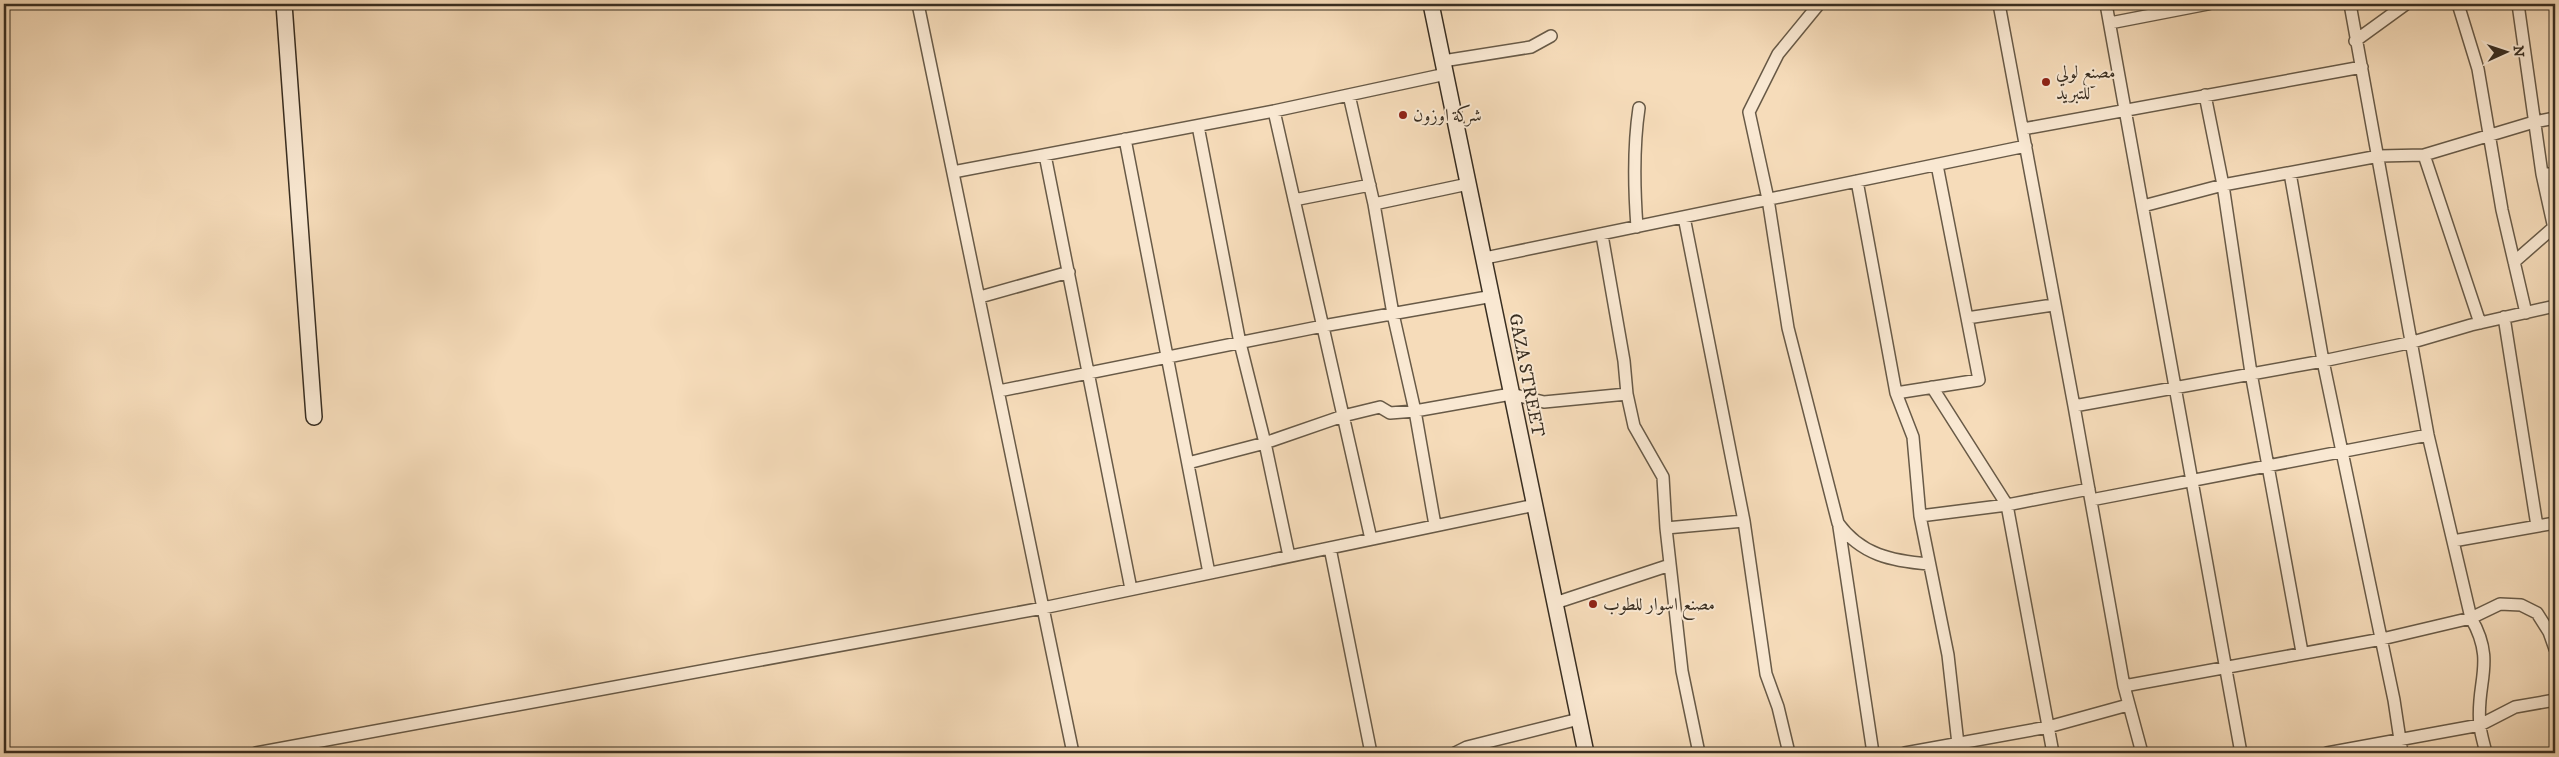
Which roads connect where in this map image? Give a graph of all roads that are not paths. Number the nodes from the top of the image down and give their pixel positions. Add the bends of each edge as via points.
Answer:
1 (284, 4) edge
2 (918, 4) edge
3 (1431, 4) edge
4 (1819, 4) edge
5 (1999, 4) edge
6 (2106, 4) edge
7 (2208, 4) edge
8 (2350, 4) edge
9 (2406, 4) edge
10 (2458, 4) edge
11 (2463, 4) edge
12 (2518, 4) edge
13 (2184, 6) edge
14 (2110, 23) junction
15 (1552, 36) dead end
16 (2355, 41) junction
17 (2362, 67) junction
18 (1445, 68) junction
19 (1349, 95) junction
20 (2205, 95) junction
21 (1639, 108) dead end
22 (1274, 111) junction
23 (2126, 111) junction
24 (2555, 118) edge
25 (2534, 122) junction
26 (1198, 126) junction
27 (2023, 129) junction
28 (2490, 135) junction
29 (1125, 140) junction
30 (2026, 146) junction
31 (1045, 155) junction
32 (2424, 155) junction
33 (2379, 156) junction
34 (1937, 164) junction
35 (953, 172) junction
36 (2290, 173) junction
37 (2542, 174) junction
38 (2555, 174) edge
39 (1857, 181) junction
40 (1468, 184) junction
41 (1370, 185) junction
42 (2223, 185) junction
43 (1768, 199) junction
44 (1294, 200) junction
45 (1374, 204) junction
46 (2143, 206) junction
47 (1684, 217) junction
48 (1637, 227) junction
49 (2555, 230) edge
50 (1602, 235) junction
51 (1485, 258) junction
52 (2514, 262) junction
53 (1069, 272) junction
54 (980, 296) junction
55 (1493, 296) junction
56 (2053, 305) junction
57 (2555, 306) edge
58 (2526, 312) junction
59 (1393, 314) junction
60 (1968, 318) junction
61 (2504, 318) junction
62 (2480, 323) junction
63 (1322, 326) junction
64 (2413, 342) junction
65 (1240, 343) junction
66 (1168, 357) junction
67 (2324, 361) junction
68 (2251, 373) junction
69 (1088, 375) junction
70 (1932, 387) junction
71 (2176, 389) junction
72 (999, 391) junction
73 (1896, 393) junction
74 (1511, 394) junction
75 (1627, 394) junction
76 (2074, 406) junction
77 (1415, 411) junction
78 (1343, 416) junction
79 (314, 417) dead end
80 (2428, 435) junction
81 (1265, 443) junction
82 (2342, 450) junction
83 (1188, 463) junction
84 (2268, 467) junction
85 (2193, 482) junction
86 (2090, 495) junction
87 (2007, 504) junction
88 (1534, 505) junction
89 (1920, 516) junction
90 (1744, 521) junction
91 (1838, 523) junction
92 (2555, 523) edge
93 (1435, 525) junction
94 (2537, 526) junction
95 (1666, 528) junction
96 (1371, 539) junction
97 (2453, 541) junction
98 (1330, 548) junction
99 (1289, 556) junction
100 (1929, 564) junction
101 (1670, 565) junction
102 (1209, 573) junction
103 (1130, 589) junction
104 (1555, 603) junction
105 (1044, 608) junction
106 (2471, 618) junction
107 (2382, 639) junction
108 (2555, 649) edge
109 (2302, 652) junction
110 (2225, 666) junction
111 (2124, 686) junction
112 (2555, 700) edge
113 (2128, 705) junction
114 (1579, 719) junction
115 (2480, 725) junction
116 (2048, 727) junction
117 (2399, 738) junction
118 (1959, 748) edge
119 (256, 753) edge
120 (1073, 753) edge
121 (1371, 753) edge
122 (1455, 753) edge
123 (1586, 753) edge
124 (1699, 753) edge
125 (1789, 753) edge
126 (1874, 753) edge
127 (1905, 753) edge
128 (2053, 753) edge
129 (2142, 753) edge
130 (2241, 753) edge
131 (2327, 753) edge
132 (2402, 753) edge
133 (2486, 753) edge

1 - 79 main road
2 - 35 street
3 - 18 main road, GAZA STREET
4 - 43 street via 1778,54 1750,112
5 - 27 street
6 - 14 street
7 - 13 street
8 - 16 street
9 - 16 street
10 - 11 street
10 - 28 street via 2478,69
12 - 25 street
13 - 14 street
14 - 23 street
15 - 18 street via 1531,47
16 - 17 street
17 - 20 street
17 - 33 street
18 - 19 street
18 - 40 main road, GAZA STREET
19 - 22 street
19 - 41 street
20 - 23 street
20 - 42 street
21 - 48 street via 1633,183
22 - 26 street
22 - 44 street
23 - 27 street
23 - 46 street
24 - 25 street
25 - 28 street
25 - 37 street
26 - 29 street
26 - 65 street
27 - 30 street
28 - 32 street
28 - 52 street
29 - 31 street
29 - 66 street
30 - 34 street
30 - 56 street
31 - 35 street
31 - 53 street
32 - 33 street
32 - 62 street
33 - 36 street
33 - 64 street
34 - 39 street
34 - 60 street
35 - 54 street
36 - 42 street
36 - 67 street
37 - 38 street
37 - 49 street
39 - 43 street
39 - 73 street
40 - 45 street
40 - 51 main road, GAZA STREET
41 - 44 street
41 - 45 street
42 - 46 street
42 - 68 street
43 - 47 street
43 - 91 street via 1788,328
44 - 63 street
45 - 59 street
46 - 71 street
47 - 48 street
47 - 90 street
48 - 50 street
49 - 52 street
50 - 51 street
50 - 75 street
51 - 55 main road, GAZA STREET
52 - 58 street
53 - 54 street
53 - 69 street
54 - 72 street
55 - 59 street
55 - 74 main road, GAZA STREET
56 - 60 street
56 - 76 street
57 - 58 street
58 - 61 street
59 - 63 street
59 - 77 street
60 - 70 street via 1979,380
61 - 62 street
61 - 94 street
62 - 64 street
63 - 65 street
63 - 78 street
64 - 67 street
64 - 80 street
65 - 66 street
65 - 81 street
66 - 69 street
66 - 83 street
67 - 68 street
67 - 82 street
68 - 71 street
68 - 84 street
69 - 72 street
69 - 103 street
70 - 73 street
70 - 87 street
71 - 76 street
71 - 85 street
72 - 105 street
73 - 89 street via 1913,437
74 - 75 street via 1544,402
74 - 77 street
74 - 88 main road, GAZA STREET
75 - 95 street via 1634,426 1663,477
76 - 86 street
77 - 78 street via 1390,413 1380,407
77 - 93 street
78 - 81 street
78 - 96 street
80 - 82 street
80 - 97 street
81 - 83 street
81 - 99 street
82 - 84 street
82 - 107 street
83 - 102 street
84 - 85 street
84 - 109 street
85 - 86 street
85 - 110 street
86 - 87 street
86 - 111 street
87 - 89 street
87 - 116 street
88 - 93 street
88 - 104 main road, GAZA STREET
89 - 100 street
90 - 95 street
90 - 125 street via 1766,674
91 - 100 street via 1849,538 1878,555 1898,562
91 - 126 street
92 - 94 street
93 - 96 street
94 - 97 street
95 - 101 street
96 - 98 street
97 - 106 street
98 - 99 street
98 - 121 street
99 - 102 street
100 - 118 street via 1948,654
101 - 104 street
101 - 124 street via 1682,671
102 - 103 street
103 - 105 street
104 - 114 main road, GAZA STREET
105 - 119 street
105 - 120 street
106 - 107 street
106 - 108 street via 2500,604 2521,605 2542,619
106 - 115 street via 2482,641 2485,663
107 - 109 street
107 - 117 street
109 - 110 street
110 - 111 street
110 - 130 street
111 - 113 street
112 - 115 street via 2515,707
113 - 116 street
113 - 129 street
114 - 122 street via 1467,747
114 - 123 main road, GAZA STREET
115 - 117 street
115 - 133 street
116 - 118 street
116 - 128 street
117 - 131 street
117 - 132 street
118 - 127 street

